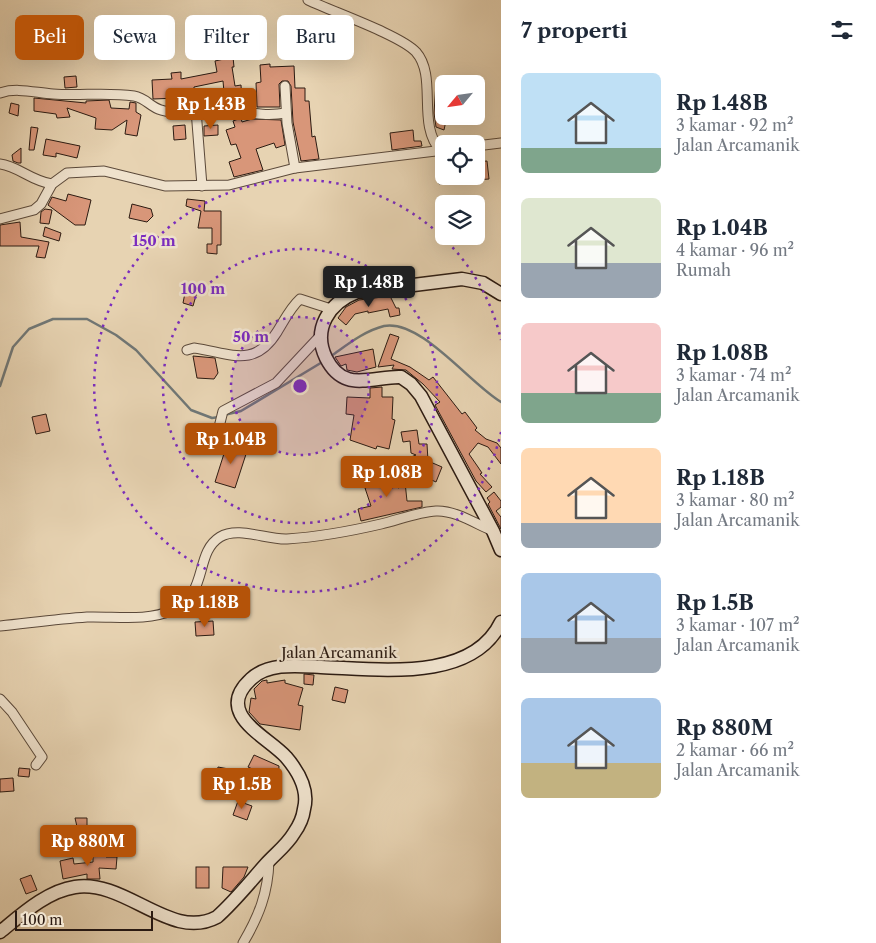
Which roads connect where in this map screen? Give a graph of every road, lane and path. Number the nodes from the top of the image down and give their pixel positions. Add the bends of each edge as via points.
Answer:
1 (308, 0) edge
2 (285, 86) dead end
3 (0, 93) edge
4 (196, 110) junction
5 (286, 113) junction
6 (435, 142) edge
7 (501, 143) edge
8 (485, 145) edge
9 (435, 152) edge
10 (0, 164) edge
11 (295, 168) junction
12 (52, 184) junction
13 (202, 186) junction
14 (0, 219) edge
15 (501, 294) edge
16 (331, 309) junction
17 (320, 336) junction
18 (186, 350) dead end
19 (216, 439) dead end
20 (493, 531) junction
21 (501, 550) edge
22 (501, 622) edge
23 (1, 628) edge
24 (0, 699) edge
25 (36, 765) dead end
26 (269, 861) junction
27 (0, 932) edge
28 (243, 943) edge

1 - 6 street via 398,40 415,52 425,74 427,110
2 - 5 street
3 - 4 street via 16,90 57,94 102,93 145,99 161,110
4 - 5 street via 224,110 258,116
4 - 13 street
5 - 11 street
7 - 8 street
9 - 11 street
10 - 12 street via 34,180
11 - 13 street via 239,184
12 - 13 street via 67,173 95,171 165,186
12 - 14 street via 34,210
15 - 16 street via 483,283 462,280 358,292 346,296
16 - 17 street
16 - 18 street via 300,299 272,341 248,357 194,348
17 - 19 street via 276,383 223,411
17 - 20 street via 330,366 340,376 358,381 401,377 411,384 421,396
20 - 21 street
20 - 23 street via 449,512 436,511 368,527 287,539 230,533 212,544 206,552 195,590 174,609 155,616 87,617
22 - 26 street, Jalan Arcamanik via 492,637 478,650 445,665 374,669 281,666 252,678 240,696 241,715 250,729 285,756 304,786 305,807 300,822
24 - 25 street via 42,757
26 - 27 street, Jalan Arcamanik via 217,917 201,924 172,919 114,892 76,886 45,899
26 - 28 street via 264,902

